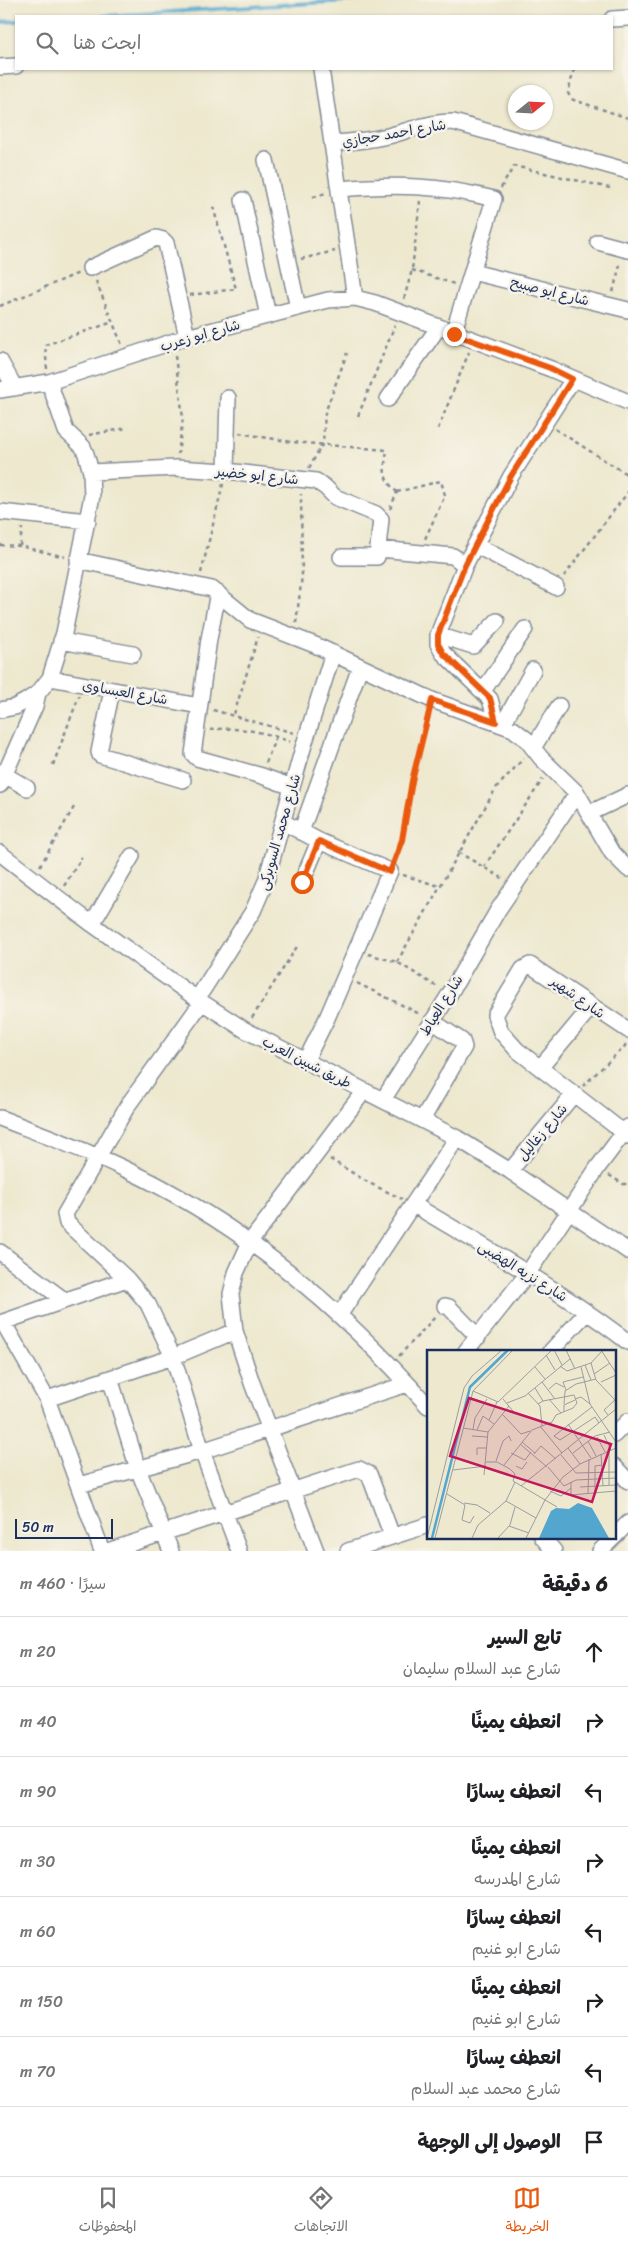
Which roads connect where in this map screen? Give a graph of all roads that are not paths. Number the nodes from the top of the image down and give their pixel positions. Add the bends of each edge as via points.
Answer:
1 (628, 18) edge
2 (613, 19) edge
3 (15, 66) edge
4 (0, 67) edge
5 (321, 70) edge
6 (333, 143) junction
7 (266, 160) dead end
8 (628, 171) edge
9 (340, 190) junction
10 (244, 200) dead end
11 (598, 242) dead end
12 (626, 250) edge
13 (90, 268) road end
14 (472, 272) junction
15 (355, 298) junction
16 (298, 308) junction
17 (628, 310) edge
18 (268, 316) junction
19 (438, 328) junction
20 (454, 334) junction
21 (180, 340) junction
22 (0, 361) edge
23 (572, 379) junction
24 (48, 382) junction
25 (7, 389) edge
26 (228, 398) dead end
27 (388, 399) dead end
28 (628, 402) edge
29 (226, 471) junction
30 (91, 472) junction
31 (0, 512) edge
32 (88, 521) junction
33 (476, 545) junction
34 (378, 553) junction
35 (341, 557) dead end
36 (78, 560) junction
37 (465, 565) junction
38 (556, 587) road end
39 (218, 593) junction
40 (497, 621) dead end
41 (525, 629) dead end
42 (438, 635) junction
43 (61, 641) junction
44 (333, 653) junction
45 (133, 654) dead end
46 (360, 667) junction
47 (533, 670) dead end
48 (50, 678) junction
49 (112, 690) junction
50 (483, 691) junction
51 (38, 693) junction
52 (199, 706) junction
53 (559, 706) dead end
54 (0, 710) edge
55 (500, 723) junction
56 (533, 748) junction
57 (2, 777) edge
58 (183, 780) dead end
59 (292, 787) junction
60 (27, 788) dead end
61 (577, 793) junction
62 (628, 795) edge
63 (590, 813) junction
64 (283, 822) junction
65 (301, 832) junction
66 (319, 841) junction
67 (0, 853) edge
68 (132, 856) dead end
69 (628, 869) edge
70 (302, 882) dead end
71 (92, 924) junction
72 (200, 1001) junction
73 (592, 1006) junction
74 (432, 1021) junction
75 (628, 1030) edge
76 (305, 1062) junction
77 (540, 1068) junction
78 (364, 1091) junction
79 (574, 1094) junction
80 (383, 1100) junction
81 (0, 1118) edge
82 (422, 1120) junction
83 (626, 1132) edge
84 (457, 1138) junction
85 (97, 1157) junction
86 (510, 1171) junction
87 (414, 1205) junction
88 (570, 1212) junction
89 (250, 1242) junction
90 (628, 1251) edge
91 (0, 1252) edge
92 (528, 1273) junction
93 (127, 1279) junction
94 (64, 1300) junction
95 (446, 1306) road end
96 (587, 1312) junction
97 (340, 1314) junction
98 (1, 1321) edge
99 (235, 1331) junction
100 (478, 1337) junction
101 (628, 1342) edge
102 (467, 1350) edge
103 (551, 1350) edge
104 (172, 1357) junction
105 (110, 1378) junction
106 (407, 1384) junction
107 (47, 1399) junction
108 (426, 1400) edge
109 (628, 1421) edge
110 (268, 1428) junction
111 (616, 1433) edge
112 (202, 1451) junction
113 (616, 1468) edge
114 (138, 1469) junction
115 (628, 1481) edge
116 (79, 1485) junction
117 (292, 1492) junction
118 (226, 1514) junction
119 (628, 1523) edge
120 (427, 1525) edge
121 (164, 1534) junction
122 (616, 1535) edge
123 (392, 1536) junction
124 (543, 1538) edge
125 (613, 1538) edge
126 (102, 1551) edge
127 (108, 1551) edge
128 (171, 1551) edge
129 (239, 1551) edge
130 (316, 1551) edge
131 (348, 1551) edge
132 (554, 1551) edge
133 (600, 1551) edge

1 - 2 street
3 - 4 street
5 - 6 street
6 - 8 street, شارع احمد حجازي via 361,141 427,124 453,122
6 - 9 street
7 - 16 street
9 - 14 street via 371,186 444,188 494,199
9 - 15 street
10 - 18 street
11 - 12 street
13 - 21 street via 156,238 166,242 178,296
14 - 17 street, شارع ابو صبيح
14 - 20 street
15 - 16 street, شارع ابو زعرب via 328,300
15 - 19 street
16 - 18 street, شارع ابو زعرب
18 - 21 street, شارع ابو زعرب
19 - 20 street
19 - 27 street
20 - 23 street
21 - 24 street, شارع ابو زعرب
22 - 25 street
23 - 28 street
23 - 33 street via 511,476
24 - 25 street, شارع ابو زعرب
24 - 30 street via 60,417 72,438 85,450
26 - 29 street
29 - 30 street, شارع ابو خضير via 176,468
29 - 34 street, شارع ابو خضير via 321,483 335,497 378,515 381,523
30 - 32 street
31 - 32 street
32 - 36 street
33 - 37 street
33 - 38 street
34 - 35 street
34 - 37 street via 420,552 453,556
36 - 39 street via 198,584
36 - 43 street
37 - 42 street
39 - 44 street via 242,615 262,626
39 - 52 street
40 - 42 street via 473,646
41 - 50 street
42 - 50 street via 443,653
43 - 45 street
43 - 48 street
44 - 46 street
44 - 59 street, شارع محمد السوبركى
46 - 55 street via 432,700
46 - 65 street
47 - 55 street
48 - 49 street, شارع العبساوى
48 - 51 street
49 - 52 street, شارع العبساوى
49 - 58 street via 99,752 101,756
50 - 55 street via 490,698
51 - 54 street via 15,707
51 - 57 street
52 - 59 street via 193,756
53 - 56 street
55 - 56 street via 518,732
56 - 61 street
57 - 60 street
59 - 64 street, شارع محمد السوبركى
61 - 63 street
61 - 74 street, شارع العياط via 513,885
62 - 63 street
63 - 69 street via 612,853
64 - 65 street
64 - 72 street, شارع محمد السوبركى via 260,897
65 - 66 street
66 - 70 street
66 - 76 street via 390,872
67 - 71 street, طريق شبين العرب
68 - 71 street
71 - 72 street, طريق شبين العرب
72 - 76 street, طريق شبين العرب
72 - 85 street, شارع محمد السوبركى via 132,1098
73 - 75 street, شارع شهير
73 - 77 street
73 - 77 street, شارع شهير via 533,966 527,965 522,969 495,1018 508,1041
74 - 80 street, شارع العياط
74 - 82 street via 462,1041 464,1047
76 - 78 street, طريق شبين العرب
77 - 79 street
78 - 80 street, طريق شبين العرب
78 - 89 street
79 - 83 street
79 - 86 street, شارع زغاليل
80 - 82 street, طريق شبين العرب
81 - 85 street
82 - 84 street, طريق شبين العرب
83 - 88 street via 598,1167
84 - 86 street, طريق شبين العرب
84 - 87 street
85 - 89 street via 181,1199
85 - 93 street, شارع محمد السوبركى via 65,1218
86 - 88 street, طريق شبين العرب
87 - 92 street, شارع نزيه الهضبى
87 - 97 street
88 - 90 street, طريق شبين العرب
88 - 92 street
89 - 97 street via 298,1277
89 - 99 street via 232,1284
91 - 94 street
92 - 96 street, شارع نزيه الهضبى
92 - 100 street
93 - 94 street
93 - 104 street via 148,1304
94 - 98 street
95 - 100 street
96 - 101 street, شارع نزيه الهضبى
96 - 103 street
97 - 106 street
98 - 107 street
99 - 104 street
99 - 110 street
100 - 102 street
104 - 105 street
104 - 112 street
105 - 107 street
105 - 114 street
106 - 108 street
106 - 110 street
107 - 116 street
109 - 111 street
110 - 112 street
110 - 117 street
112 - 114 street
112 - 118 street
113 - 115 street
114 - 116 street
114 - 121 street
116 - 126 street
117 - 118 street
117 - 123 street via 359,1469 366,1471 374,1484
117 - 130 street
118 - 121 street
118 - 129 street
119 - 122 street
120 - 123 street
121 - 127 street
121 - 128 street
123 - 131 street
124 - 132 street
125 - 133 street

